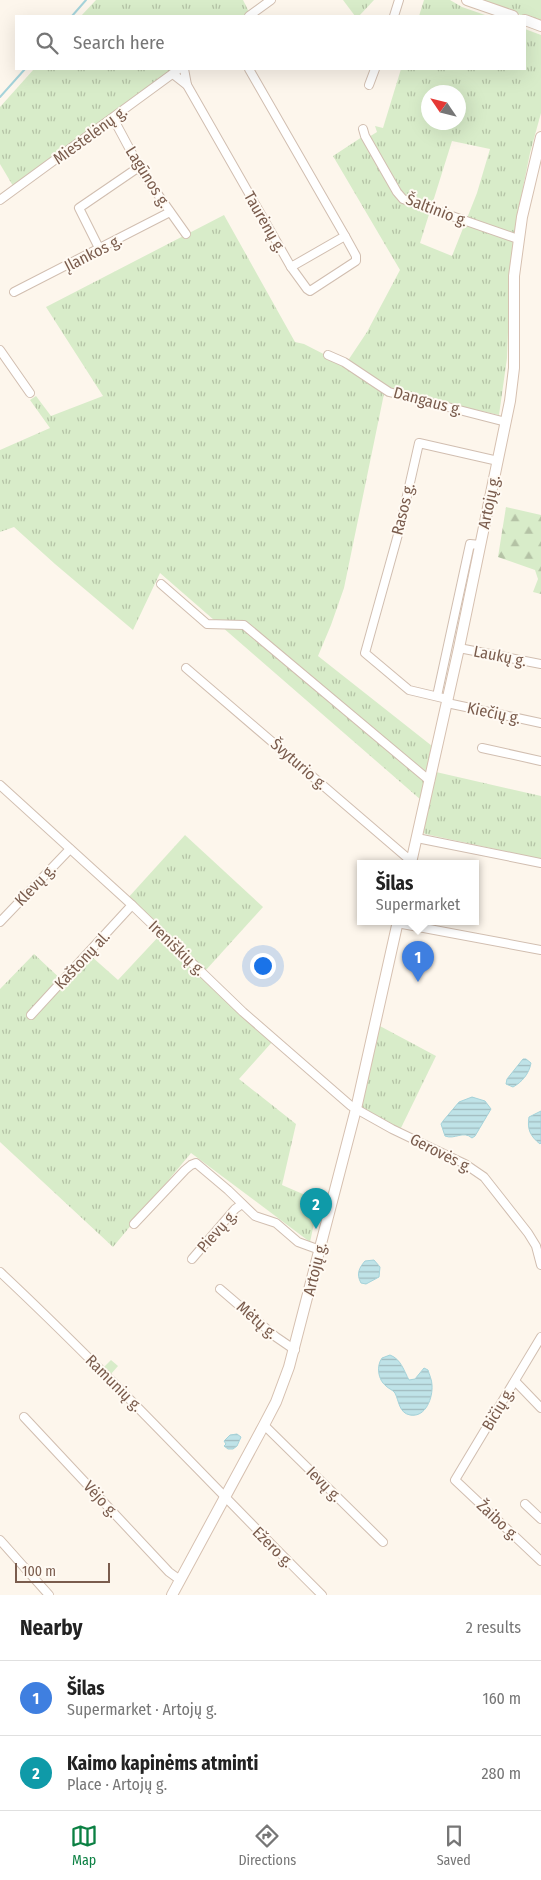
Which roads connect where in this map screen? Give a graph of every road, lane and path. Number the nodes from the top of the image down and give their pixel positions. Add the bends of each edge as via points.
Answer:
1 (271, 0) edge
2 (400, 0) edge
3 (467, 0) edge
4 (250, 15) edge
5 (394, 15) edge
6 (510, 15) edge
7 (526, 20) edge
8 (541, 26) edge
9 (184, 70) edge
10 (250, 70) edge
11 (375, 70) edge
12 (176, 71) edge
13 (187, 85) junction
14 (369, 85) dead end
15 (113, 118) junction
16 (363, 129) dead end
17 (541, 138) edge
18 (139, 167) junction
19 (0, 200) edge
20 (170, 212) junction
21 (186, 234) dead end
22 (345, 236) junction
23 (518, 239) junction
24 (100, 250) junction
25 (291, 267) junction
26 (14, 292) dead end
27 (0, 350) edge
28 (328, 355) dead end
29 (30, 393) dead end
30 (506, 422) junction
31 (498, 461) junction
32 (480, 545) junction
33 (160, 584) dead end
34 (459, 648) junction
35 (365, 653) joint
36 (541, 664) edge
37 (186, 668) dead end
38 (437, 696) junction
39 (447, 701) junction
40 (541, 723) edge
41 (482, 748) dead end
42 (541, 761) edge
43 (430, 781) junction
44 (1, 789) edge
45 (416, 838) junction
46 (70, 849) junction
47 (409, 860) edge
48 (411, 860) edge
49 (541, 863) edge
50 (132, 906) junction
51 (0, 922) edge
52 (397, 925) edge
53 (413, 925) edge
54 (541, 950) edge
55 (32, 1015) dead end
56 (356, 1109) junction
57 (242, 1204) junction
58 (134, 1224) dead end
59 (320, 1250) junction
60 (192, 1259) dead end
61 (541, 1265) edge
62 (0, 1272) edge
63 (220, 1289) dead end
64 (541, 1337) edge
65 (295, 1350) junction
66 (515, 1381) junction
67 (541, 1408) edge
68 (24, 1417) dead end
69 (264, 1425) junction
70 (455, 1480) joint
71 (225, 1498) junction
72 (524, 1504) dead end
73 (541, 1519) edge
74 (0, 1540) edge
75 (383, 1542) dead end
76 (541, 1560) edge
77 (180, 1580) junction
78 (49, 1595) edge
79 (172, 1595) edge
80 (322, 1595) edge

1 - 4 street
2 - 5 street
3 - 6 main road
7 - 8 main road
9 - 13 street, Taurėnų g.
10 - 22 street
11 - 14 street
12 - 13 street, Taurėnų g.
12 - 15 street, Miestelėnų g.
13 - 25 street, Taurėnų g.
15 - 18 street, Lagūnos g.
15 - 19 street, Miestelėnų g.
16 - 23 street, Šaltinio g. via 403,199
17 - 23 main road, Artojų g.
18 - 20 street, Lagūnos g.
18 - 24 street via 80,208
20 - 21 street, Lagūnos g.
20 - 24 street, Įlankos g.
22 - 25 street, Taurėnų g.
22 - 25 street via 356,261 310,291
23 - 30 main road, Artojų g. via 514,276 514,368
24 - 26 street, Įlankos g.
27 - 29 street
28 - 30 street, Dangaus g. via 389,392
30 - 31 main road, Artojų g.
31 - 32 main road, Artojų g.
31 - 35 street, Rasos g. via 419,443
32 - 34 main road, Artojų g.
32 - 38 street via 470,544
33 - 43 street via 207,624 244,625
34 - 36 street, Laukų g.
34 - 39 main road, Artojų g.
35 - 38 street, Kiečių g. via 409,690
37 - 47 street, Švyturio g.
38 - 39 street, Kiečių g.
39 - 40 street, Kiečių g.
39 - 43 main road, Artojų g.
41 - 42 street
43 - 45 main road, Artojų g.
44 - 46 street, Ireniškių g.
45 - 48 main road, Artojų g.
45 - 49 street
46 - 50 street, Ireniškių g.
46 - 51 street, Klevų g.
50 - 55 street, Kaštonų al.
50 - 56 street, Ireniškių g. via 244,1012
52 - 56 main road, Artojų g.
53 - 54 street
56 - 59 main road, Artojų g.
56 - 61 street, Gerovės g. via 465,1164 484,1177 528,1233 536,1246
57 - 58 street via 196,1163 190,1165
57 - 59 street via 255,1216 276,1224 298,1242
57 - 60 street, Pievų g.
59 - 65 main road, Artojų g.
62 - 71 street, Ramunių g. via 120,1388
63 - 65 street, Mėtų g.
64 - 66 street, Bičių g.
65 - 69 main road, Artojų g.
66 - 67 street
66 - 70 street, Bičių g.
68 - 77 street, Vėjo g.
69 - 71 main road, Artojų g.
69 - 75 street, Ievų g.
70 - 76 street, Žaibo g.
71 - 77 main road, Artojų g.
71 - 80 street, Ežero g.
72 - 73 street
74 - 78 street
77 - 79 main road, Artojų g.

